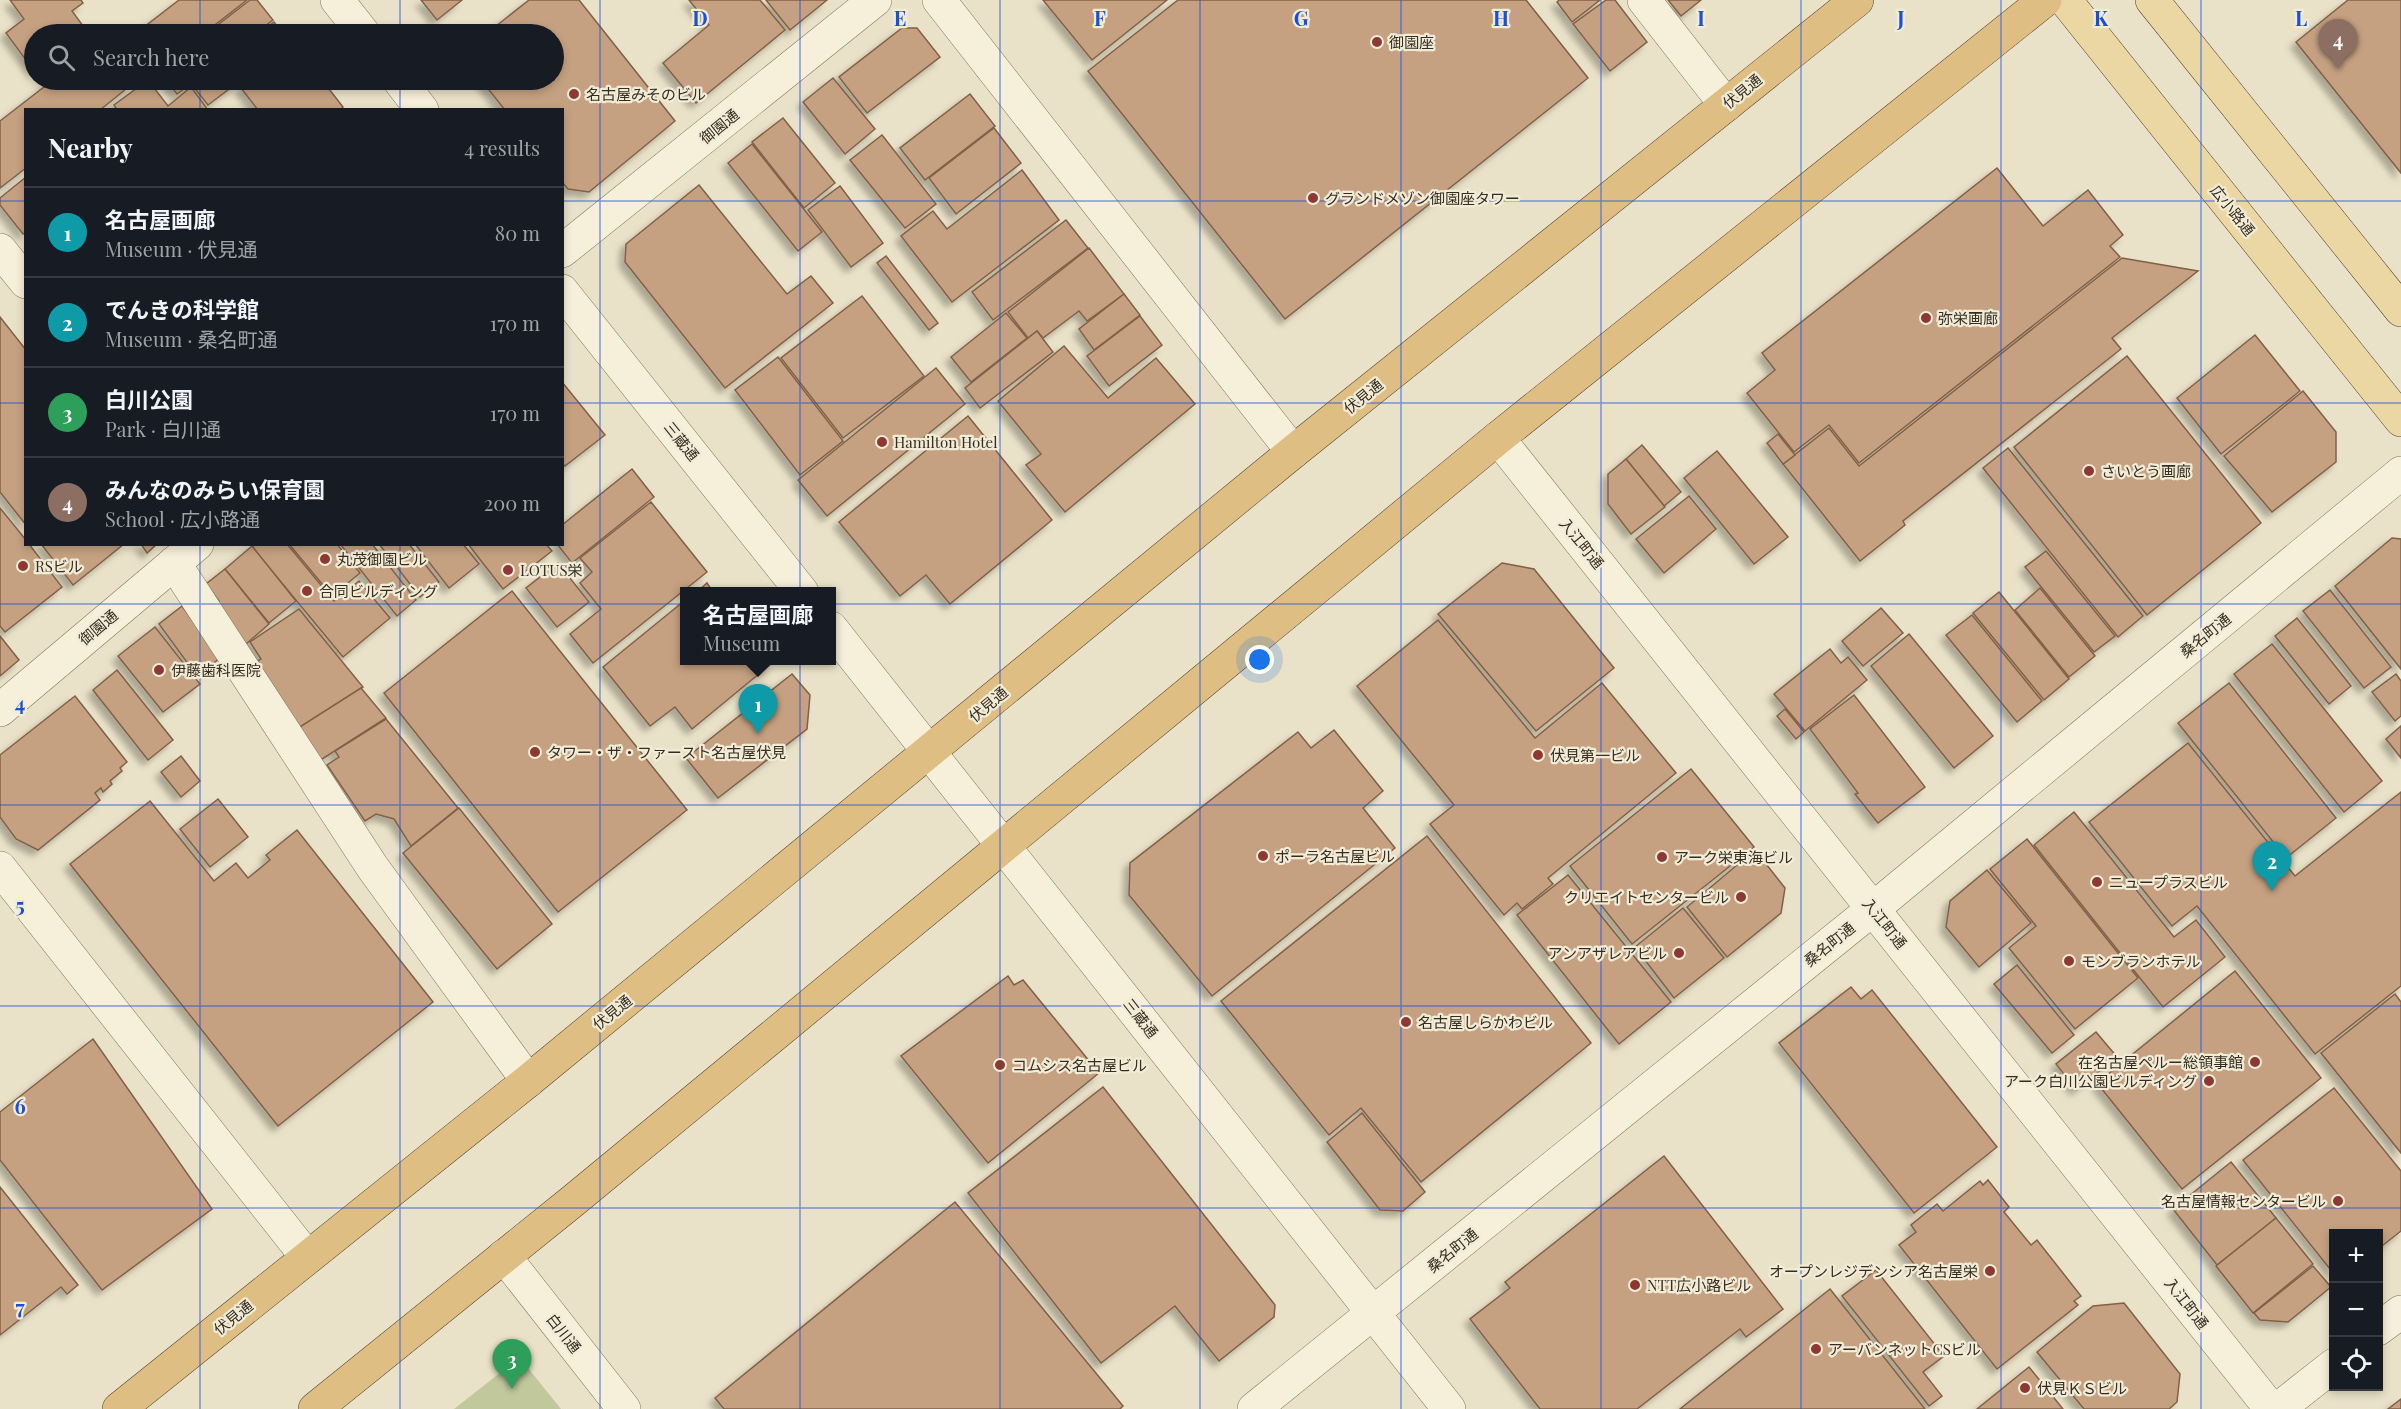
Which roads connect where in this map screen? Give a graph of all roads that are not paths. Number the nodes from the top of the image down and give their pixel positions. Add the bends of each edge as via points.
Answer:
1 (337, 0) edge
2 (875, 0) edge
3 (939, 0) edge
4 (1644, 0) edge
5 (1857, 0) edge
6 (2045, 0) edge
7 (2064, 0) edge
8 (2152, 0) edge
9 (356, 24) edge
10 (407, 90) edge
11 (1726, 105) junction
12 (420, 108) edge
13 (564, 249) edge
14 (0, 250) edge
15 (24, 280) edge
16 (564, 294) edge
17 (2401, 310) edge
18 (2401, 420) edge
19 (1498, 438) junction
20 (1293, 452) junction
21 (2401, 473) edge
22 (185, 554) edge
23 (799, 587) edge
24 (836, 634) edge
25 (0, 710) edge
26 (930, 752) junction
27 (1004, 846) junction
28 (0, 868) edge
29 (1874, 908) junction
30 (528, 1081) junction
31 (504, 1256) junction
32 (307, 1257) junction
33 (2401, 1312) edge
34 (1373, 1313) junction
35 (2383, 1326) edge
36 (2329, 1369) edge
37 (119, 1409) edge
38 (315, 1409) edge
39 (624, 1409) edge
40 (1254, 1409) edge
41 (1449, 1409) edge
42 (2271, 1409) edge
43 (2278, 1409) edge

1 - 9 street
2 - 13 street, 御園通
3 - 20 street
4 - 11 street
5 - 11 highway, 伏見通
6 - 19 highway
7 - 18 main road, 広小路通
8 - 17 main road
10 - 12 street
11 - 20 highway, 伏見通
14 - 15 street
16 - 23 street, 三蔵通
19 - 27 highway
19 - 29 street, 入江町通
20 - 26 highway, 伏見通
21 - 29 street, 桑名町通
22 - 25 street, 御園通
22 - 30 street via 373,868
24 - 26 street, 三蔵通
26 - 27 street, 三蔵通
26 - 30 highway, 伏見通
27 - 31 highway
27 - 34 street, 三蔵通
28 - 32 street
29 - 34 street, 桑名町通
29 - 42 street, 入江町通
30 - 32 highway, 伏見通
31 - 38 highway
31 - 39 street, 白川通
32 - 37 highway, 伏見通
33 - 35 street
34 - 40 street, 桑名町通
34 - 41 street, 三蔵通
36 - 43 street

